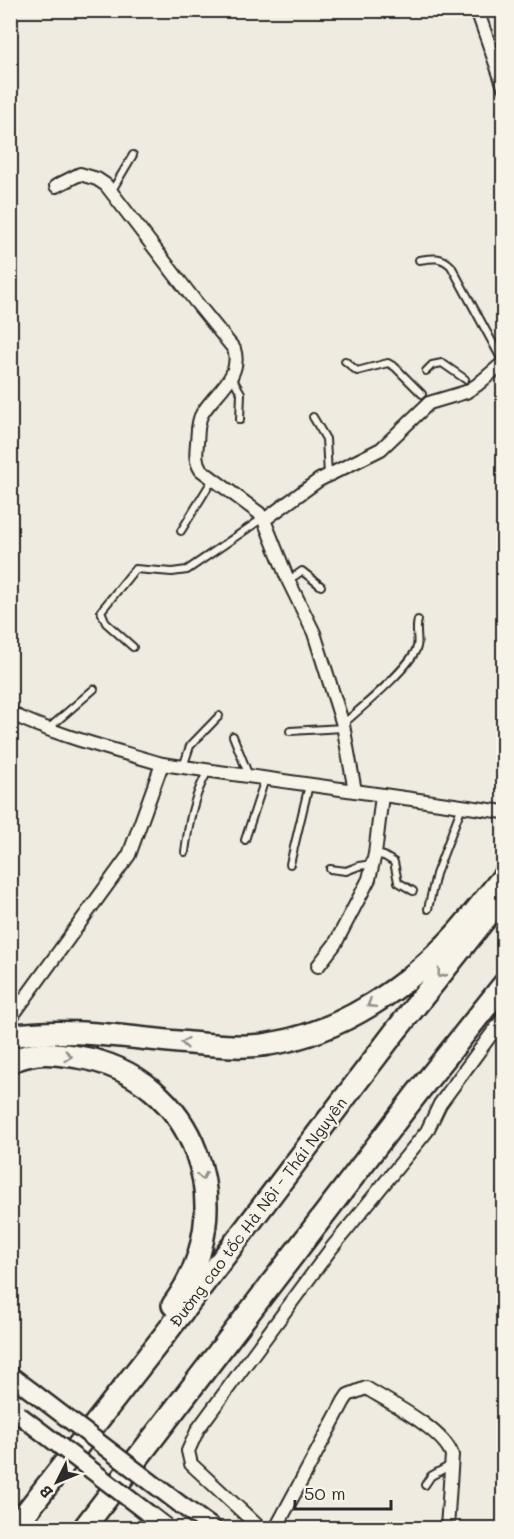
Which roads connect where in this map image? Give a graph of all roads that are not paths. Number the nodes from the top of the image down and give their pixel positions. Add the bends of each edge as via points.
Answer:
1 (477, 10) edge
2 (504, 87) edge
3 (133, 154) dead end
4 (56, 186) dead end
5 (111, 192) junction
6 (419, 260) dead end
7 (345, 361) dead end
8 (503, 362) edge
9 (426, 370) dead end
10 (231, 376) junction
11 (468, 383) junction
12 (425, 398) junction
13 (313, 417) dead end
14 (240, 420) dead end
15 (328, 475) junction
16 (213, 479) junction
17 (264, 519) junction
18 (181, 531) dead end
19 (288, 580) junction
20 (321, 586) dead end
21 (418, 620) dead end
22 (133, 647) dead end
23 (94, 689) dead end
24 (10, 713) edge
25 (219, 716) dead end
26 (343, 726) junction
27 (49, 728) junction
28 (290, 731) dead end
29 (233, 736) dead end
30 (162, 764) junction
31 (180, 766) junction
32 (208, 770) junction
33 (249, 776) junction
34 (265, 778) junction
35 (309, 785) junction
36 (355, 791) junction
37 (382, 795) junction
38 (462, 806) junction
39 (504, 812) edge
40 (245, 840) dead end
41 (185, 852) dead end
42 (373, 859) junction
43 (290, 864) dead end
44 (330, 868) dead end
45 (504, 876) edge
46 (413, 891) dead end
47 (504, 895) edge
48 (428, 909) dead end
49 (318, 966) dead end
50 (504, 984) edge
51 (504, 1017) edge
52 (10, 1019) edge
53 (10, 1036) edge
54 (10, 1061) edge
55 (418, 1092) junction
56 (10, 1375) edge
57 (14, 1411) edge
58 (451, 1465) junction
59 (425, 1485) dead end
60 (10, 1520) edge
61 (14, 1528) edge
62 (84, 1528) edge
63 (99, 1528) edge
64 (166, 1528) edge
65 (213, 1528) edge
66 (260, 1528) edge
67 (276, 1528) edge
68 (447, 1528) edge

1 - 2 street
3 - 5 lane
4 - 5 street via 80,174 97,179
5 - 10 street via 234,349 236,365
6 - 8 lane via 438,258 451,266
7 - 12 lane via 357,371 388,363
8 - 11 street
9 - 11 lane via 442,363
10 - 14 lane via 241,393
10 - 16 street via 200,420 197,463
11 - 12 street via 466,392
12 - 15 street via 381,449
13 - 15 lane via 326,439
15 - 17 street
16 - 17 street
16 - 18 lane
17 - 19 street
17 - 22 lane via 187,570 135,569 101,611 106,623
19 - 20 lane via 302,571
19 - 26 street via 314,633
21 - 26 lane via 413,655
23 - 27 lane
24 - 27 street
25 - 31 lane via 190,746
26 - 28 lane
26 - 36 street
27 - 30 street
29 - 33 lane
30 - 31 street
30 - 52 street via 124,865
31 - 32 street
32 - 33 street
32 - 41 lane via 190,814
33 - 34 street
34 - 35 street
34 - 40 lane
35 - 36 street
35 - 43 lane
36 - 37 street
37 - 38 street
37 - 42 street
38 - 39 street
38 - 48 lane via 436,874
42 - 44 lane via 346,871
42 - 46 lane via 384,856 394,862 398,882
42 - 49 street via 369,879 335,944
45 -> 53 highway via 456,934 417,971 359,1011 315,1032 267,1045 198,1044 65,1032
47 -> 61 highway, Đường cao tốc Hà Nội - Thái Nguyên
50 - 55 highway
51 - 66 street via 440,1104 427,1131 330,1250 198,1429 188,1451 191,1464
54 -> 60 highway via 37,1054 66,1055 91,1059 137,1077 156,1093 189,1134 204,1183 206,1220 194,1267 181,1293 54,1456
55 - 62 highway
55 - 63 highway via 379,1163
56 - 65 main road, bridge
57 - 64 main road, bridge
58 - 59 lane via 431,1476
58 - 67 street via 450,1449 434,1431 366,1388 359,1389 344,1401
58 - 68 street

